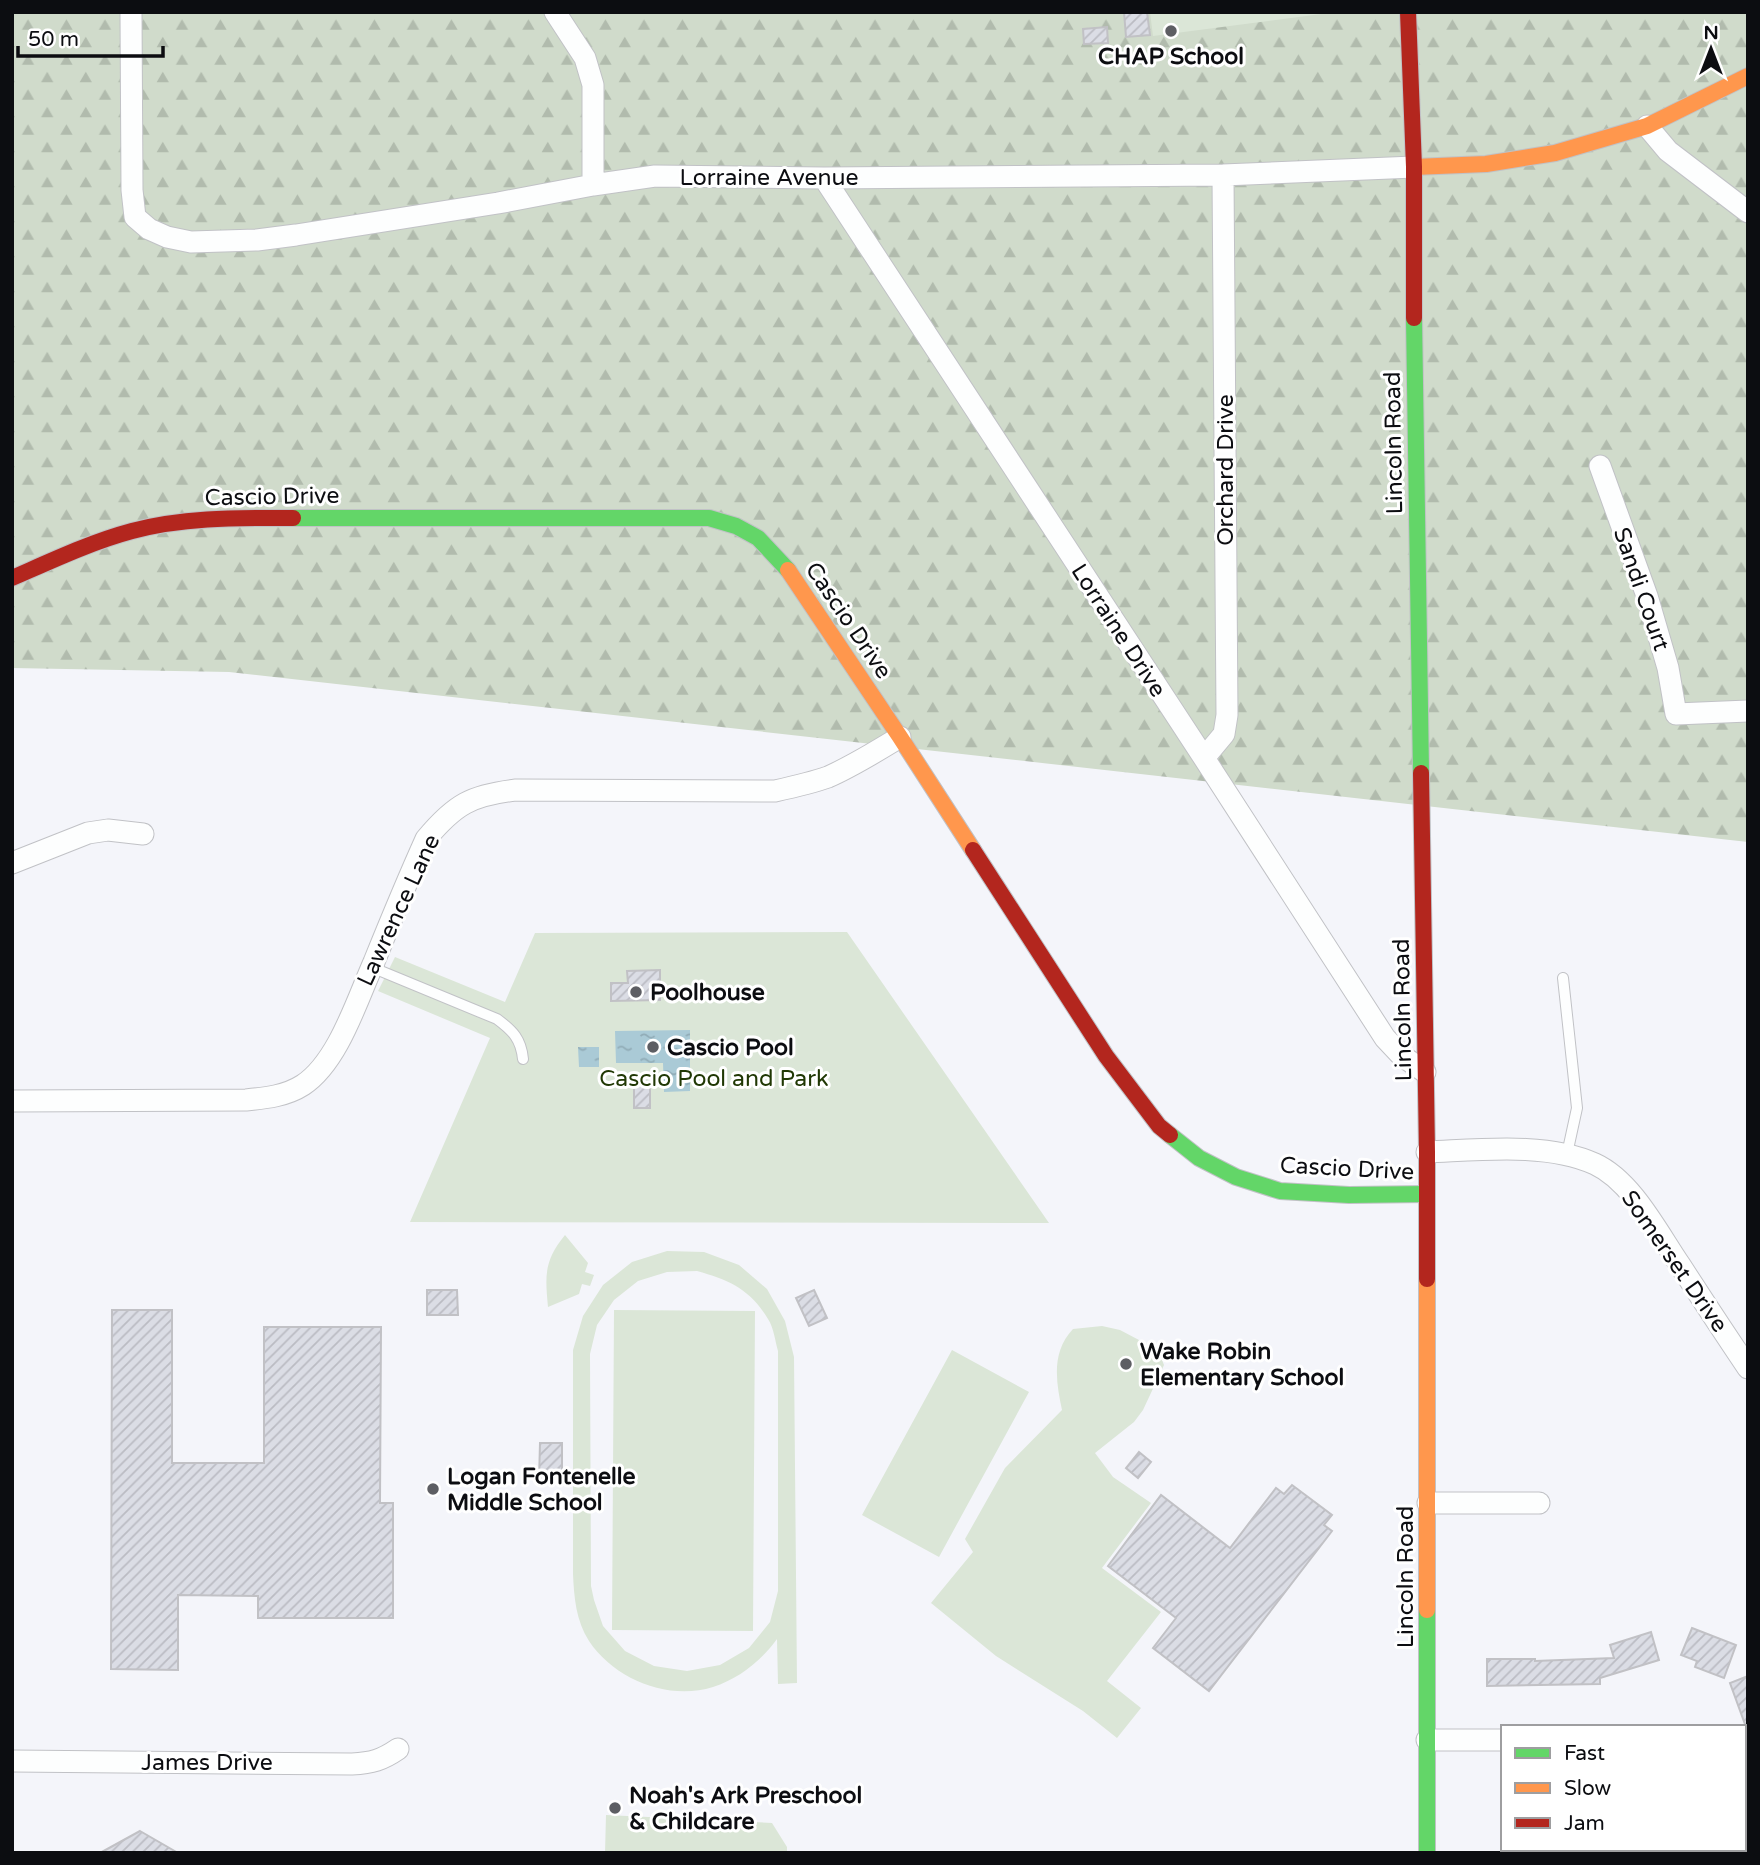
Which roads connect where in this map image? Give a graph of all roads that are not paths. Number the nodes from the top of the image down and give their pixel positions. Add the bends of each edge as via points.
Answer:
1 (131, 12) edge
2 (555, 12) edge
3 (1408, 12) edge
4 (1748, 76) edge
5 (1647, 126) junction
6 (1414, 167) junction
7 (1223, 174) junction
8 (824, 178) junction
9 (593, 185) junction
10 (1748, 212) edge
11 (1600, 466) dead end
12 (12, 578) edge
13 (1748, 711) edge
14 (900, 737) junction
15 (1204, 758) junction
16 (143, 834) dead end
17 (12, 863) edge
18 (371, 967) junction
19 (1563, 978) dead end
20 (523, 1059) dead end
21 (1425, 1072) junction
22 (12, 1101) edge
23 (1427, 1152) junction
24 (1567, 1154) junction
25 (1427, 1194) junction
26 (1748, 1367) edge
27 (1428, 1503) junction
28 (1539, 1503) dead end
29 (1427, 1740) junction
30 (1501, 1740) edge
31 (398, 1749) dead end
32 (12, 1761) edge
33 (1427, 1853) edge

1 - 9 street, Lorraine Avenue via 135,217 167,237 191,242 257,240
2 - 9 street via 585,58 593,85
3 - 6 street, Lincoln Road
4 - 5 street
5 - 6 street via 1508,162
5 - 10 street via 1668,150
6 - 7 street, Lorraine Avenue
6 - 21 street, Lincoln Road
7 - 8 street, Lorraine Avenue
7 - 15 street, Orchard Drive via 1227,715 1224,734
8 - 9 street, Lorraine Avenue via 655,176
8 - 15 street, Lorraine Drive
11 - 13 street, Sandi Court via 1647,596 1676,714
12 - 14 street, Cascio Drive via 94,543 200,520 709,518 758,538 791,573
14 - 18 street, Lawrence Lane via 829,776 775,791 516,790 478,797 448,815 426,839
14 - 25 street, Cascio Drive via 1106,1056 1159,1126 1199,1158 1236,1177 1280,1191
15 - 21 street, Lorraine Drive via 1385,1038
16 - 17 street via 88,832
18 - 20 lane via 497,1019 521,1045
18 - 22 street, Lawrence Lane via 328,1058 291,1092 246,1100
19 - 24 lane via 1577,1108
21 - 23 street, Lincoln Road
23 - 24 street, Somerset Drive via 1528,1149
23 - 25 street, Lincoln Road
24 - 26 street, Somerset Drive via 1597,1165 1625,1186
25 - 27 street, Lincoln Road
27 - 28 street
27 - 29 street, Lincoln Road
29 - 30 street
29 - 33 street, Lincoln Road
31 - 32 street, James Drive via 371,1763 352,1764

